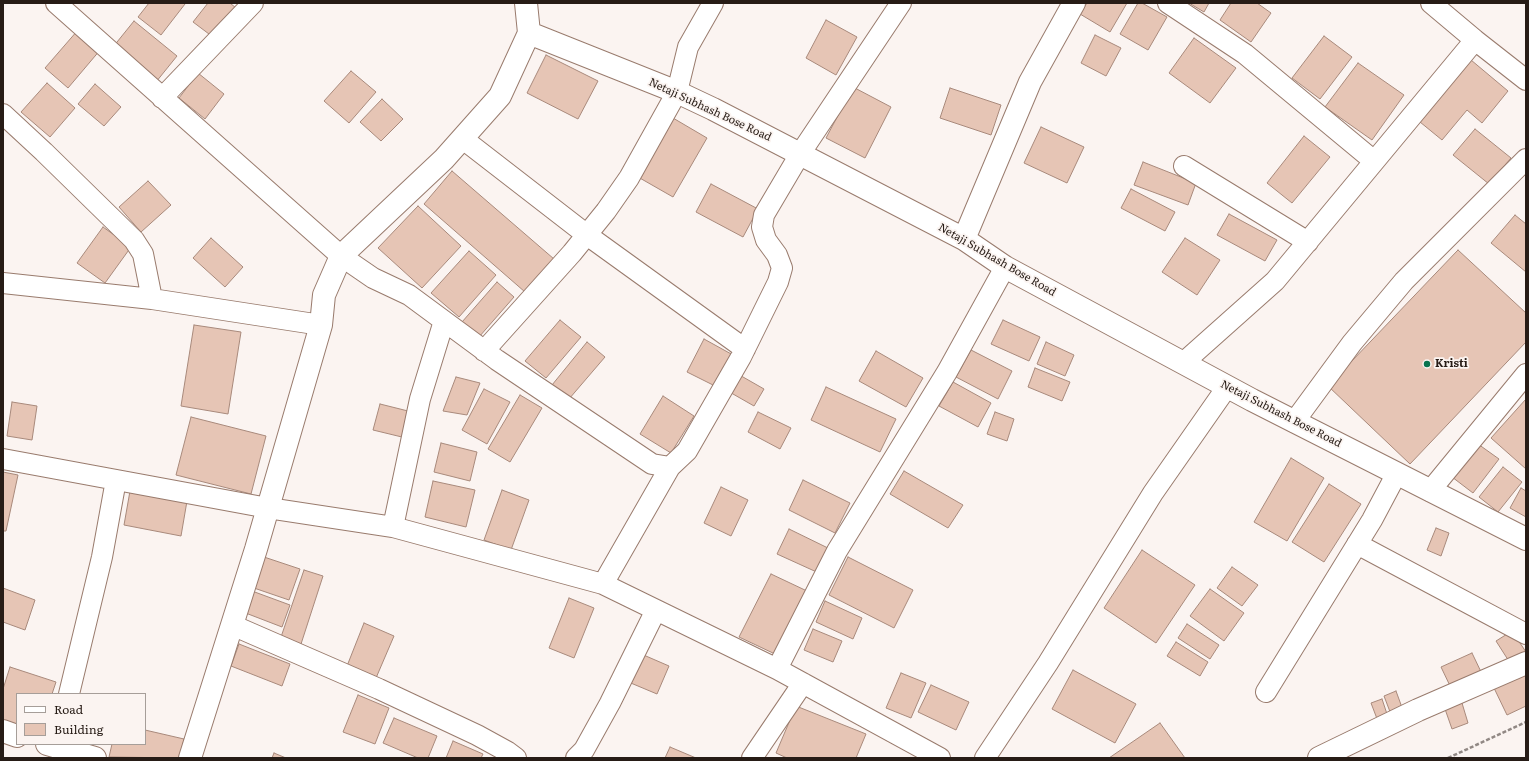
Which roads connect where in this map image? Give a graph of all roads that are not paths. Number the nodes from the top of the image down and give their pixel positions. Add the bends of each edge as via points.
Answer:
1 (56, 3) edge
2 (526, 3) edge
3 (713, 3) edge
4 (901, 3) edge
5 (1074, 3) edge
6 (1168, 3) edge
7 (1431, 3) edge
8 (247, 5) edge
9 (529, 32) junction
10 (1475, 40) junction
11 (1526, 80) edge
12 (677, 92) junction
13 (162, 98) junction
14 (3, 114) edge
15 (463, 139) junction
16 (800, 154) junction
17 (1526, 159) edge
18 (1374, 161) junction
19 (1184, 166) dead end
20 (587, 235) junction
21 (964, 239) junction
22 (1308, 242) junction
23 (341, 256) junction
24 (1005, 267) junction
25 (3, 282) edge
26 (152, 299) junction
27 (444, 321) junction
28 (321, 325) junction
29 (745, 349) junction
30 (484, 351) junction
31 (1184, 363) junction
32 (1526, 374) edge
33 (1227, 387) junction
34 (1294, 422) junction
35 (3, 459) edge
36 (670, 467) junction
37 (1397, 473) junction
38 (116, 480) junction
39 (1430, 491) junction
40 (268, 508) junction
41 (393, 527) junction
42 (1526, 539) edge
43 (1357, 544) junction
44 (603, 584) junction
45 (656, 610) junction
46 (232, 625) junction
47 (1526, 634) edge
48 (1526, 663) edge
49 (777, 669) junction
50 (803, 683) junction
51 (1266, 692) dead end
52 (69, 693) edge
53 (3, 731) edge
54 (16, 736) edge
55 (54, 745) edge
56 (95, 758) edge
57 (190, 758) edge
58 (516, 758) edge
59 (576, 758) edge
60 (752, 758) edge
61 (940, 758) edge
62 (985, 758) edge
63 (1319, 758) edge

1 - 13 street
2 - 9 street
3 - 12 street via 688,47
4 - 16 street
5 - 21 street via 1030,82
6 - 18 street via 1245,54
7 - 10 street
8 - 13 street
9 - 12 street, Netaji Subhash Bose Road
9 - 15 street via 500,96
10 - 11 street
10 - 18 street
12 - 16 street, Netaji Subhash Bose Road
12 - 20 street via 629,178
13 - 23 street
14 - 26 street via 134,240 143,254
15 - 20 street
15 - 23 street
16 - 21 street, Netaji Subhash Bose Road
16 - 29 street via 764,215 762,227 766,240 782,268 778,282
17 - 34 street via 1404,281 1352,343
18 - 22 street
19 - 22 street
20 - 29 street
20 - 30 street
21 - 24 street, Netaji Subhash Bose Road
22 - 31 street via 1275,281
23 - 27 street via 373,278 409,295
23 - 28 street via 324,295
24 - 31 street, Netaji Subhash Bose Road
24 - 49 street via 947,372 837,551
25 - 26 street
26 - 28 street
27 - 30 street
27 - 41 street via 420,399
28 - 40 street
29 - 36 street via 688,451
30 - 36 street via 652,464
31 - 33 street, Netaji Subhash Bose Road
32 - 39 street
33 - 34 street, Netaji Subhash Bose Road
33 - 62 street via 1153,493 1048,663
34 - 37 street, Netaji Subhash Bose Road
35 - 38 street
36 - 44 street
37 - 39 street, Netaji Subhash Bose Road
37 - 43 street
38 - 40 street
38 - 52 street via 102,558
39 - 42 street, Netaji Subhash Bose Road
40 - 41 street
40 - 46 street
41 - 44 street
43 - 47 street
43 - 51 street
44 - 45 street
45 - 49 street
45 - 59 street via 610,703 584,750
46 - 57 street
46 - 58 street via 380,689 478,735
48 - 63 street via 1418,710
49 - 50 street
50 - 60 street
50 - 61 street
53 - 54 street
55 - 56 street

